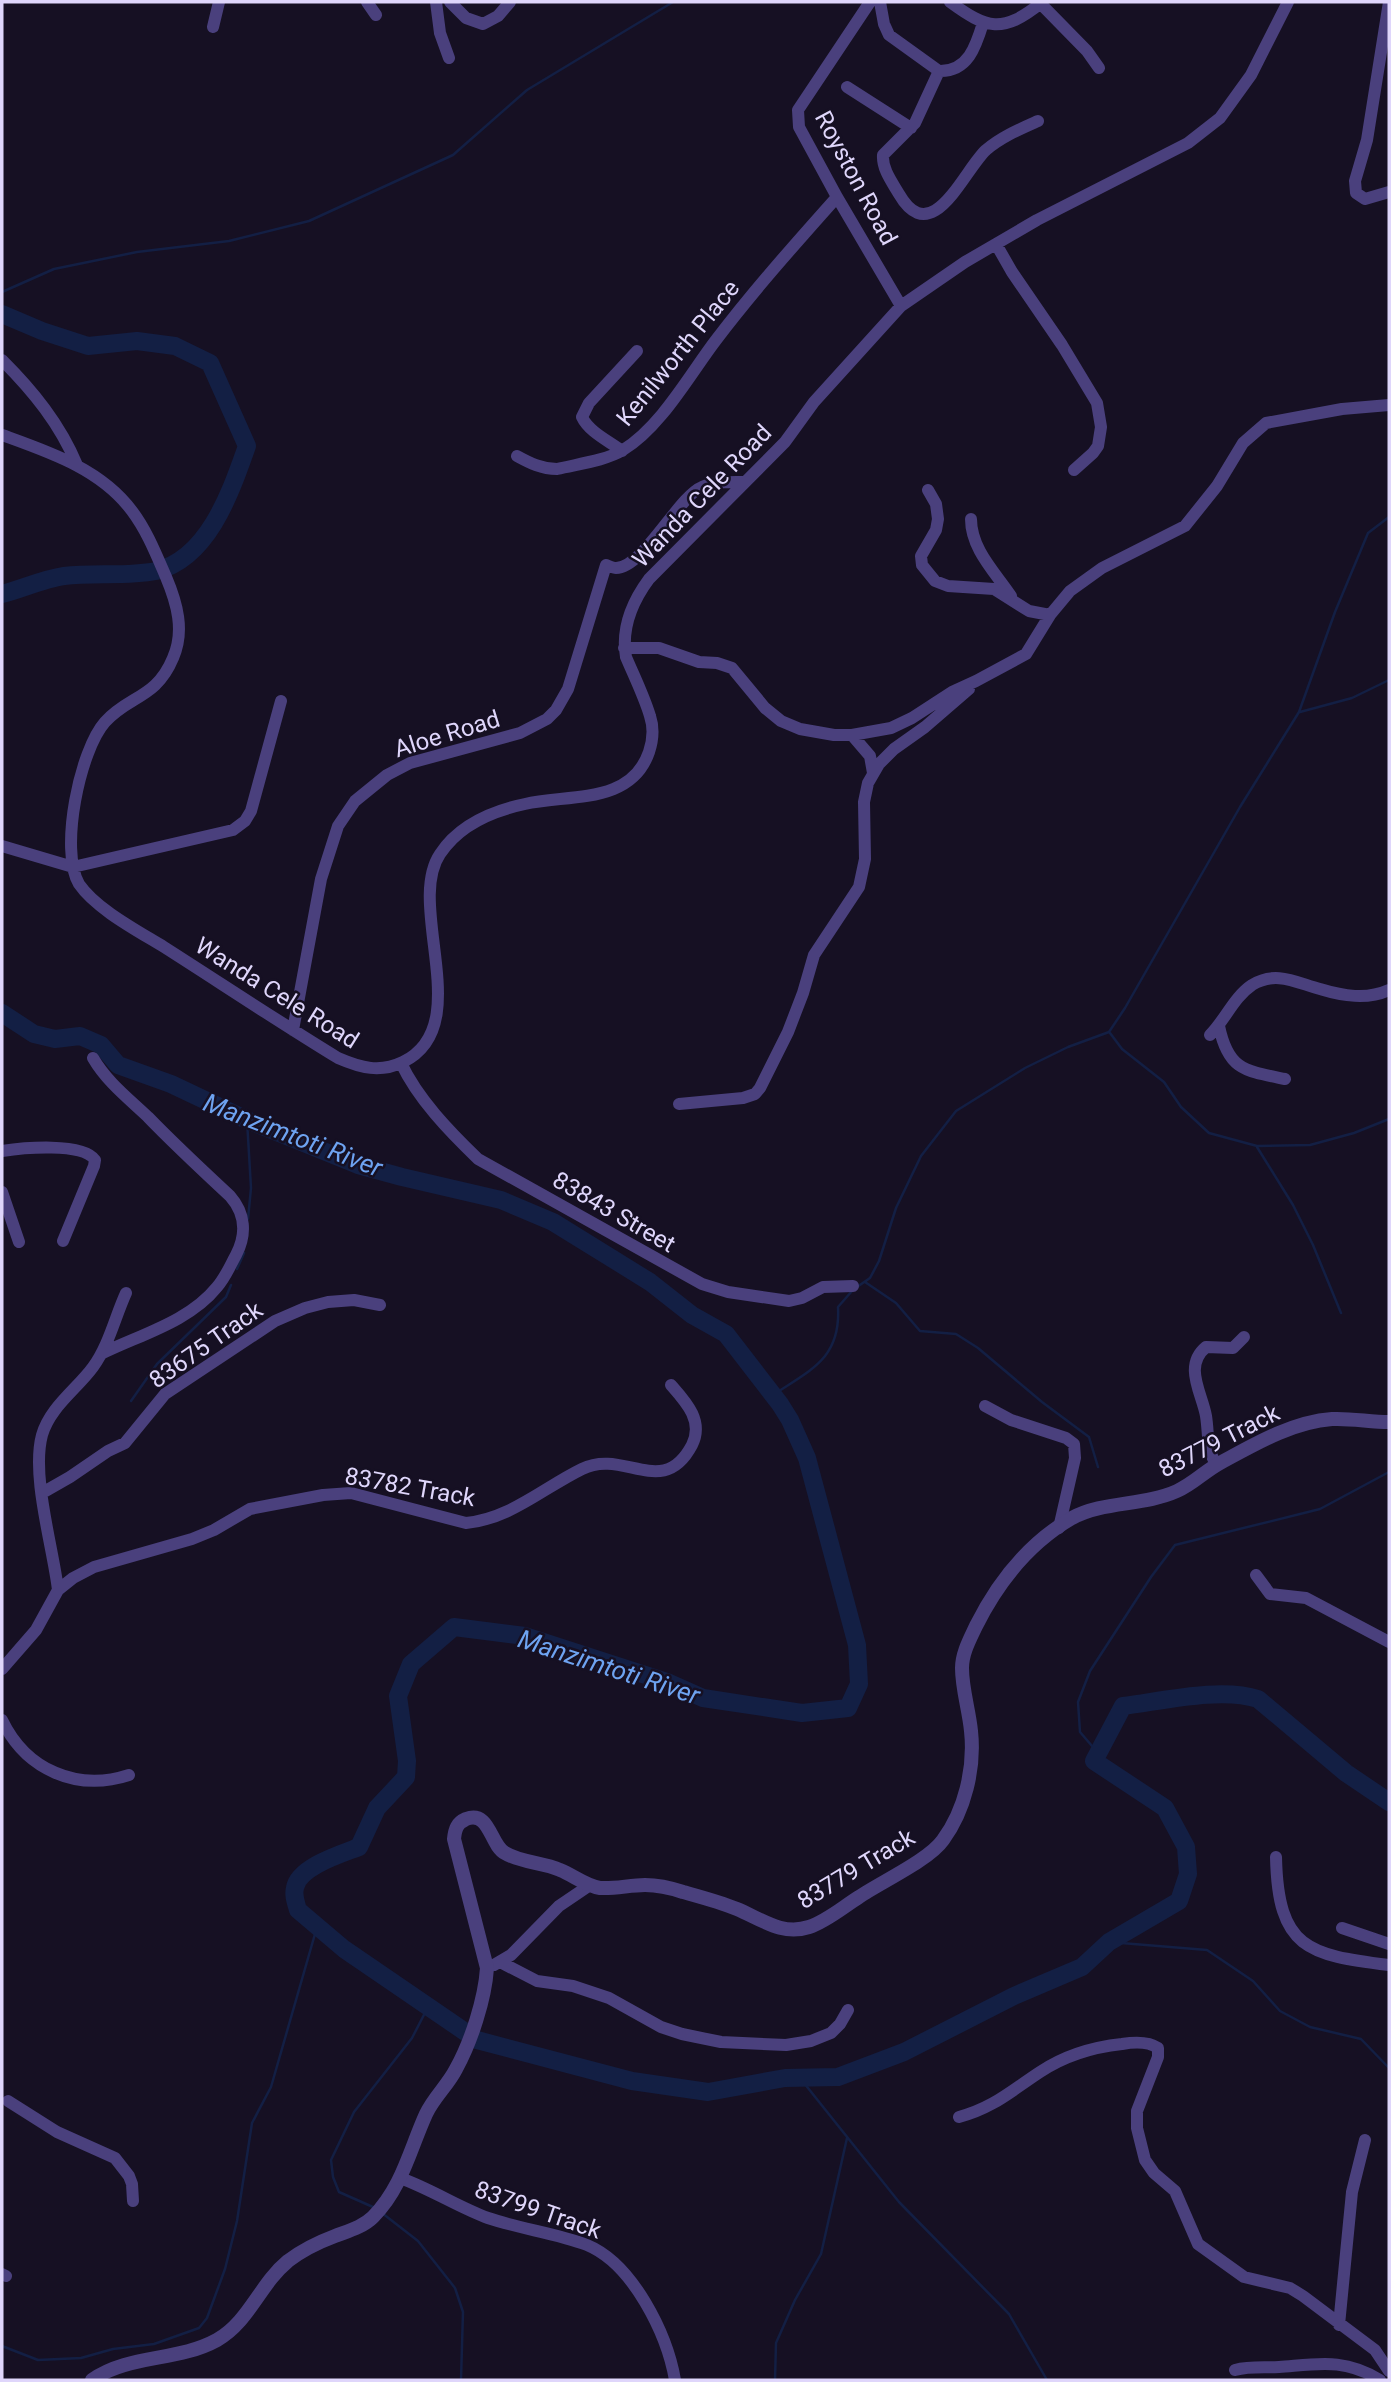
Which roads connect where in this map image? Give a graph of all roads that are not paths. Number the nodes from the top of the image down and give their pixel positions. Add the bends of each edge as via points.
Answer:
1 (219, 2) edge
2 (366, 2) edge
3 (436, 2) edge
4 (450, 2) edge
5 (510, 2) edge
6 (870, 2) edge
7 (880, 2) edge
8 (950, 2) edge
9 (1288, 2) edge
10 (1389, 2) edge
11 (1040, 3) edge
12 (376, 15) dead end
13 (983, 23) junction
14 (213, 27) dead end
15 (449, 58) dead end
16 (1099, 68) dead end
17 (939, 71) junction
18 (847, 87) dead end
19 (1038, 121) dead end
20 (911, 128) junction
21 (1389, 192) edge
22 (837, 197) junction
23 (996, 244) junction
24 (901, 306) junction
25 (638, 351) dead end
26 (2, 360) edge
27 (1389, 405) edge
28 (2, 435) edge
29 (622, 451) junction
30 (517, 456) dead end
31 (77, 465) junction
32 (1074, 470) dead end
33 (746, 482) junction
34 (928, 490) dead end
35 (971, 519) dead end
36 (1015, 602) junction
37 (1050, 615) junction
38 (624, 648) junction
39 (976, 681) junction
40 (281, 701) dead end
41 (852, 735) junction
42 (873, 773) junction
43 (2, 846) edge
44 (73, 867) junction
45 (1389, 990) edge
46 (293, 1030) junction
47 (93, 1058) dead end
48 (401, 1063) junction
49 (1285, 1079) dead end
50 (679, 1104) dead end
51 (2, 1152) edge
52 (2, 1192) edge
53 (63, 1241) dead end
54 (19, 1242) dead end
55 (853, 1286) dead end
56 (127, 1293) dead end
57 (380, 1305) dead end
58 (1244, 1337) dead end
59 (101, 1354) junction
60 (671, 1385) dead end
61 (985, 1406) dead end
62 (1389, 1422) edge
63 (1216, 1465) junction
64 (42, 1493) junction
65 (1059, 1528) junction
66 (1256, 1575) dead end
67 (58, 1590) junction
68 (1389, 1642) edge
69 (2, 1669) edge
70 (2, 1720) edge
71 (129, 1775) dead end
72 (1276, 1857) dead end
73 (590, 1885) junction
74 (1342, 1928) dead end
75 (1389, 1944) edge
76 (493, 1965) junction
77 (1389, 1965) edge
78 (848, 2010) dead end
79 (4, 2102) edge
80 (959, 2117) dead end
81 (1365, 2140) dead end
82 (400, 2178) junction
83 (134, 2201) dead end
84 (1339, 2325) junction
85 (1235, 2370) dead end
86 (1389, 2371) edge
87 (92, 2380) edge
88 (675, 2380) edge
89 (1380, 2380) edge

1 - 14 street
2 - 12 street
3 - 15 street
4 - 5 street via 467,18 483,24
6 - 22 street, Royston Road via 798,110 799,127
7 - 17 street via 889,35
8 - 13 street
9 - 23 street, Wanda Cele Road via 1251,75 1205,132
10 - 21 street via 1367,140 1354,185 1365,199
11 - 13 street via 1007,22
11 - 16 street
13 - 17 street via 970,57 954,69
17 - 20 street
18 - 20 street
19 - 20 street via 988,148 943,207 931,213 909,207 883,162 883,155
22 - 24 street, Royston Road
22 - 29 street, Kenilworth Place via 723,332 661,415
23 - 24 street, Wanda Cele Road
23 - 32 street via 1097,404 1098,446
24 - 33 street, Wanda Cele Road
25 - 29 street via 589,403 582,417
26 - 31 street via 60,430
27 - 37 street via 1266,422 1242,443 1217,486 1185,526 1092,575 1070,591
28 - 31 street
29 - 30 street, Kenilworth Place via 556,469
31 - 44 street via 119,495 133,512 148,536 180,621 179,641 160,681 103,724 87,753 71,832
33 - 38 street, Wanda Cele Road via 643,587 629,616
33 - 46 street, Aloe Road via 701,487 626,565 606,565 568,689 547,719 520,733 411,763 387,775 355,801 338,826 321,879
34 - 36 street via 938,519 921,556 927,572 942,585 995,589
35 - 36 street via 976,545
36 - 37 street via 1029,611
37 - 39 street via 1026,654
38 - 41 street via 659,648 726,666 781,721 800,729
38 - 48 street, Wanda Cele Road via 650,717 653,739 646,760 615,789 586,798 527,803 475,821 440,854 430,898 439,1000 435,1022 426,1041
39 - 41 street via 912,718
39 - 42 street via 931,723 894,749
40 - 44 street via 251,811 239,827 226,834
41 - 42 street via 870,756
42 - 50 street via 865,792 865,859 859,887 814,956 788,1032 760,1088 743,1098
43 - 44 street
44 - 46 street, Wanda Cele Road via 80,884 113,915
45 - 49 street via 1350,996 1299,981 1265,980 1252,985 1214,1031 1233,1062
46 - 48 street, Wanda Cele Road via 355,1066 378,1069
47 - 59 street via 115,1086 229,1196 243,1220 241,1246 217,1288 177,1318
48 - 55 street, 83843 Street via 422,1097 478,1159 702,1284 789,1301 823,1287
51 - 53 street via 36,1147 93,1156 94,1166
52 - 54 street
56 - 59 street
57 - 64 street, 83675 Track via 354,1300 318,1304 275,1321 165,1394 125,1443
58 - 63 street via 1233,1348 1206,1347 1195,1365 1209,1451
59 - 64 street via 46,1425 39,1462
60 - 67 street, 83782 Track via 697,1428 685,1456 667,1471 597,1463 502,1514 466,1523 351,1493 258,1507 192,1539 94,1567
61 - 65 street via 1074,1444
62 - 63 street, 83779 Track via 1305,1423
63 - 65 street, 83779 Track via 1171,1494 1090,1511
64 - 67 street
65 - 73 street, 83779 Track via 1008,1572 965,1649 962,1665 972,1740 971,1772 949,1829 927,1856 826,1919 797,1929 780,1929 680,1891 647,1885
66 - 68 street via 1270,1594 1306,1598
67 - 69 street, 83782 Track via 36,1630
70 - 71 street via 14,1740 56,1773 99,1782
72 - 77 street via 1285,1917 1301,1941 1331,1957
73 - 76 street via 559,1906 517,1949
73 - 76 street, 83779 Track via 558,1868 504,1853 484,1821 472,1817 458,1825 456,1849
74 - 75 street
76 - 78 street via 609,1998 661,2027 721,2042 786,2045 811,2040 831,2033
76 - 82 street, 83779 Track via 456,2069 428,2111
79 - 83 street via 115,2158 129,2176
80 - 84 street via 983,2110 1041,2071 1076,2055 1119,2044 1155,2046 1158,2056 1138,2111 1137,2128 1145,2160 1175,2191 1198,2245 1244,2277 1290,2288
81 - 84 street via 1352,2192
82 - 87 street, 83779 Track via 372,2218 289,2260 220,2339 187,2353 127,2363
82 - 88 street, 83799 Track via 476,2214 604,2254 649,2308
84 - 86 street via 1375,2350
85 - 89 street via 1337,2363

